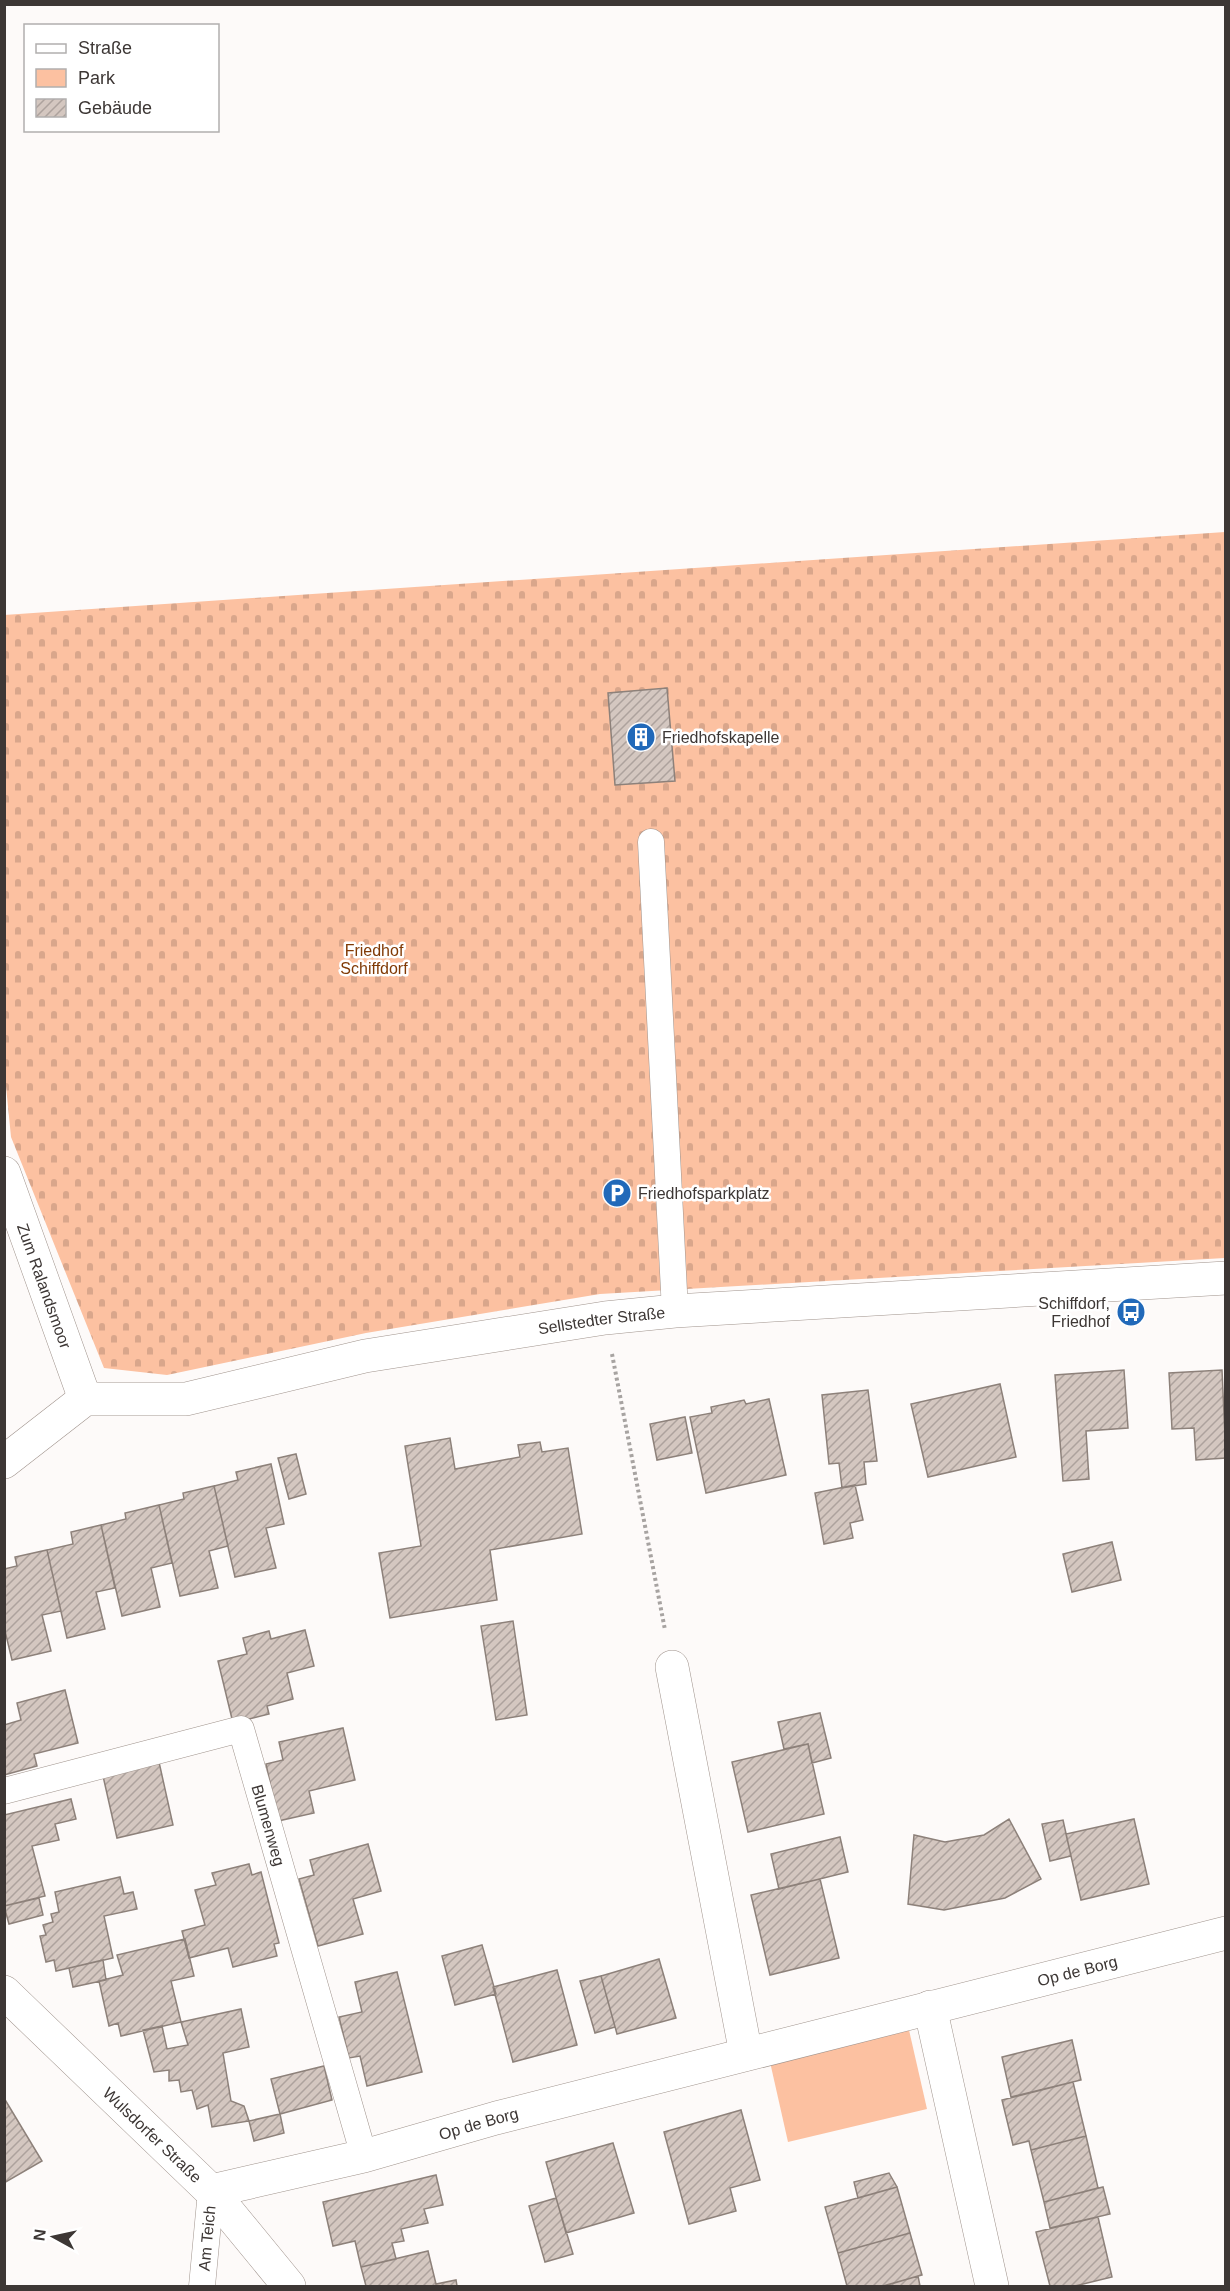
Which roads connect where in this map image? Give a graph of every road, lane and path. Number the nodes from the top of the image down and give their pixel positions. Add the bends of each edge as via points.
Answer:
1 (651, 842) dead end
2 (4, 1173) edge
3 (1226, 1278) edge
4 (675, 1311) junction
5 (605, 1318) junction
6 (85, 1399) junction
7 (4, 1462) edge
8 (672, 1667) joint
9 (4, 1791) edge
10 (1226, 1933) edge
11 (4, 1992) edge
12 (930, 2007) junction
13 (746, 2054) junction
14 (363, 2156) junction
15 (211, 2191) junction
16 (202, 2286) edge
17 (289, 2286) edge
18 (992, 2286) edge

1 - 4 lane
2 - 6 street, Zum Ralandsmoor
3 - 4 street, Sellstedter Straße
4 - 5 street, Sellstedter Straße
5 - 6 street, Sellstedter Straße via 364,1356 186,1399
5 - 8 path
6 - 7 street
8 - 13 street
9 - 14 lane, Blumenweg via 241,1729
10 - 12 street, Op de Borg
11 - 15 street, Wulsdorfer Straße
12 - 13 street, Op de Borg
12 - 18 street
13 - 14 street, Op de Borg
14 - 15 street, Op de Borg
15 - 16 lane, Am Teich
15 - 17 street, Wulsdorfer Straße

